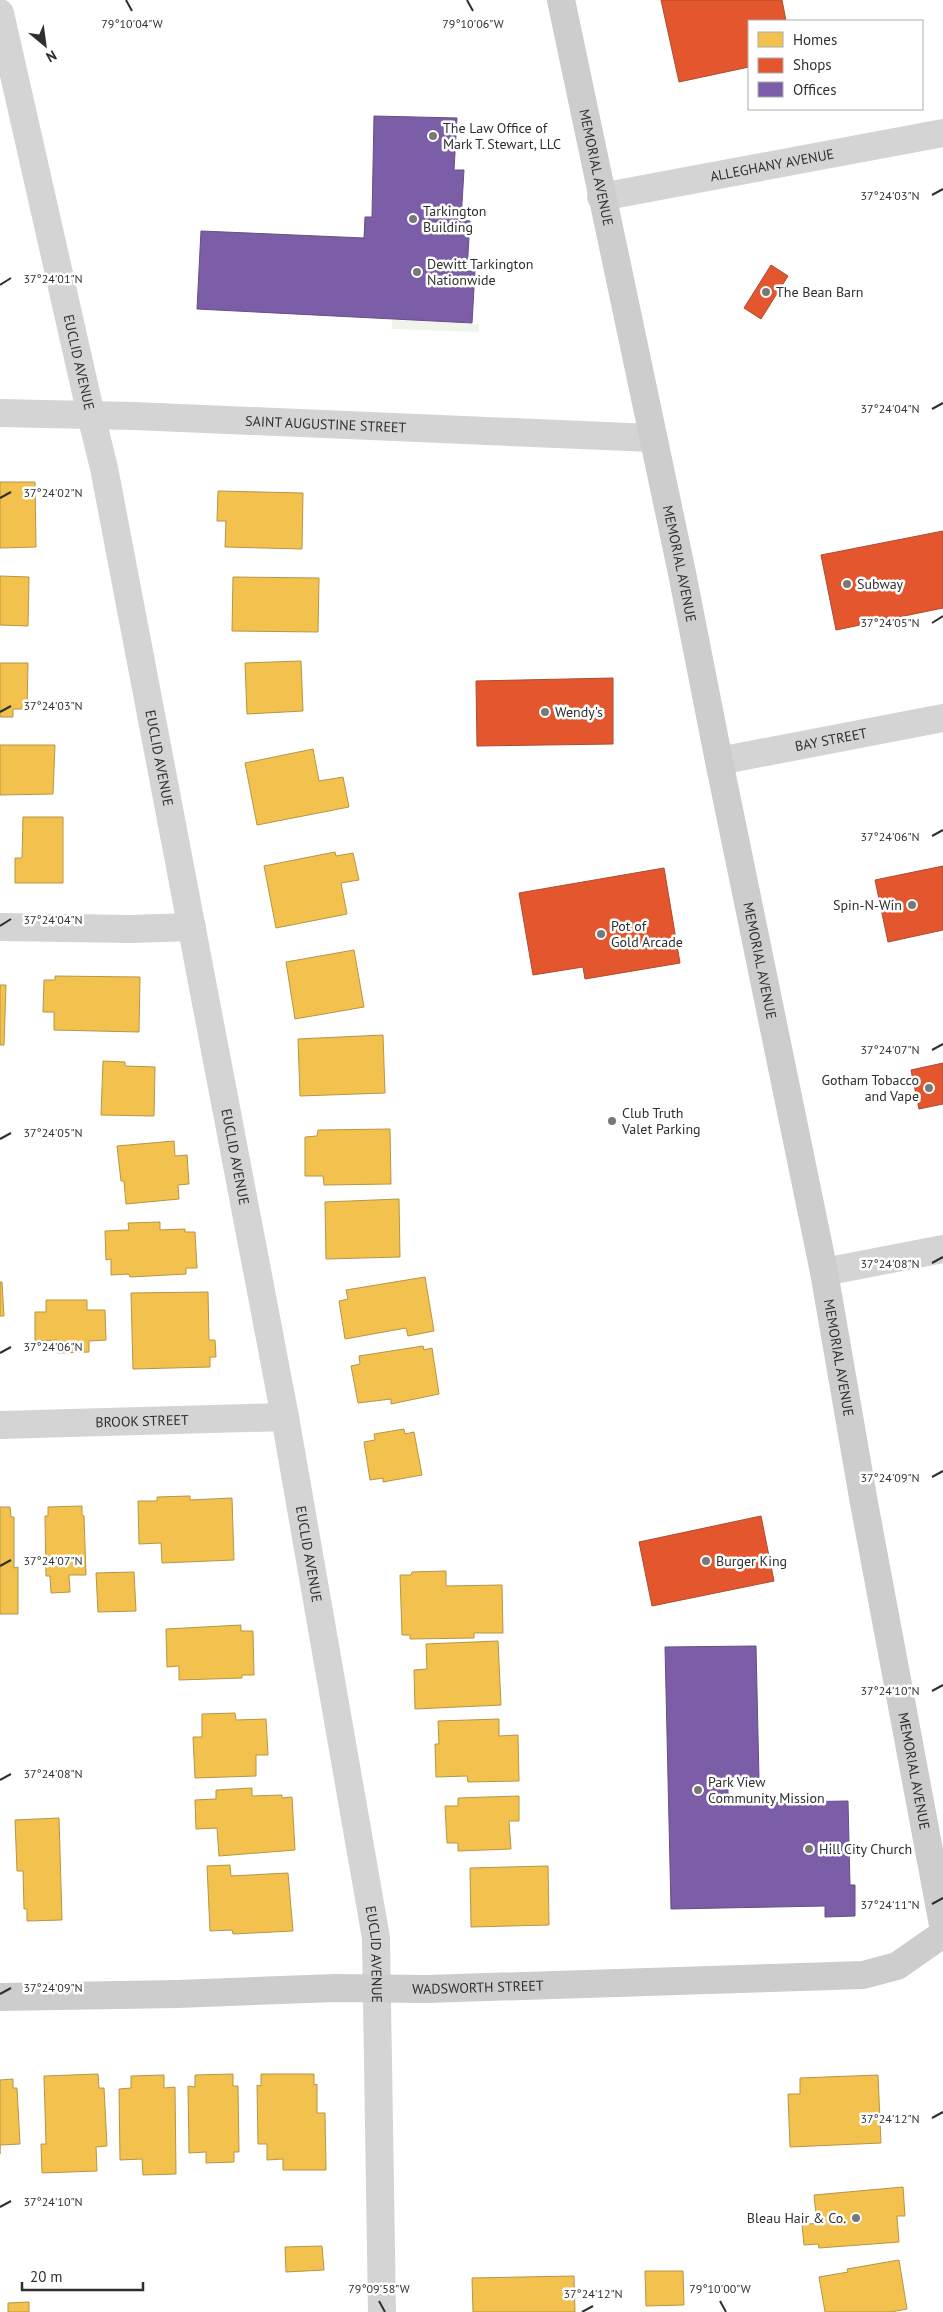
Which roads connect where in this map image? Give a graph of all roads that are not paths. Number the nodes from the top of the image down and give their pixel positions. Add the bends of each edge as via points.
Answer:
1 (561, 0) edge
2 (0, 13) edge
3 (943, 133) edge
4 (601, 197) junction
5 (0, 413) edge
6 (91, 415) junction
7 (652, 438) junction
8 (943, 718) edge
9 (719, 761) junction
10 (0, 927) edge
11 (192, 927) junction
12 (943, 1249) edge
13 (824, 1272) junction
14 (284, 1417) junction
15 (0, 1425) edge
16 (943, 1926) edge
17 (943, 1934) edge
18 (378, 1989) junction
19 (0, 1997) edge
20 (382, 2312) edge

1 - 4 main road, MEMORIAL AVENUE
2 - 6 street, EUCLID AVENUE
3 - 4 street, ALLEGHANY AVENUE
4 - 7 main road, MEMORIAL AVENUE
5 - 6 street, SAINT AUGUSTINE STREET
6 - 7 street, SAINT AUGUSTINE STREET
6 - 11 street, EUCLID AVENUE
7 - 9 main road, MEMORIAL AVENUE
8 - 9 street, BAY STREET
9 - 13 main road, MEMORIAL AVENUE
10 - 11 street
11 - 14 street, EUCLID AVENUE
12 - 13 street
13 - 16 main road, MEMORIAL AVENUE
14 - 15 street, BROOK STREET
14 - 18 street, EUCLID AVENUE via 376,1938
17 - 18 main road, WADSWORTH STREET via 897,1966 863,1975
18 - 19 main road, WADSWORTH STREET
18 - 20 street, EUCLID AVENUE

